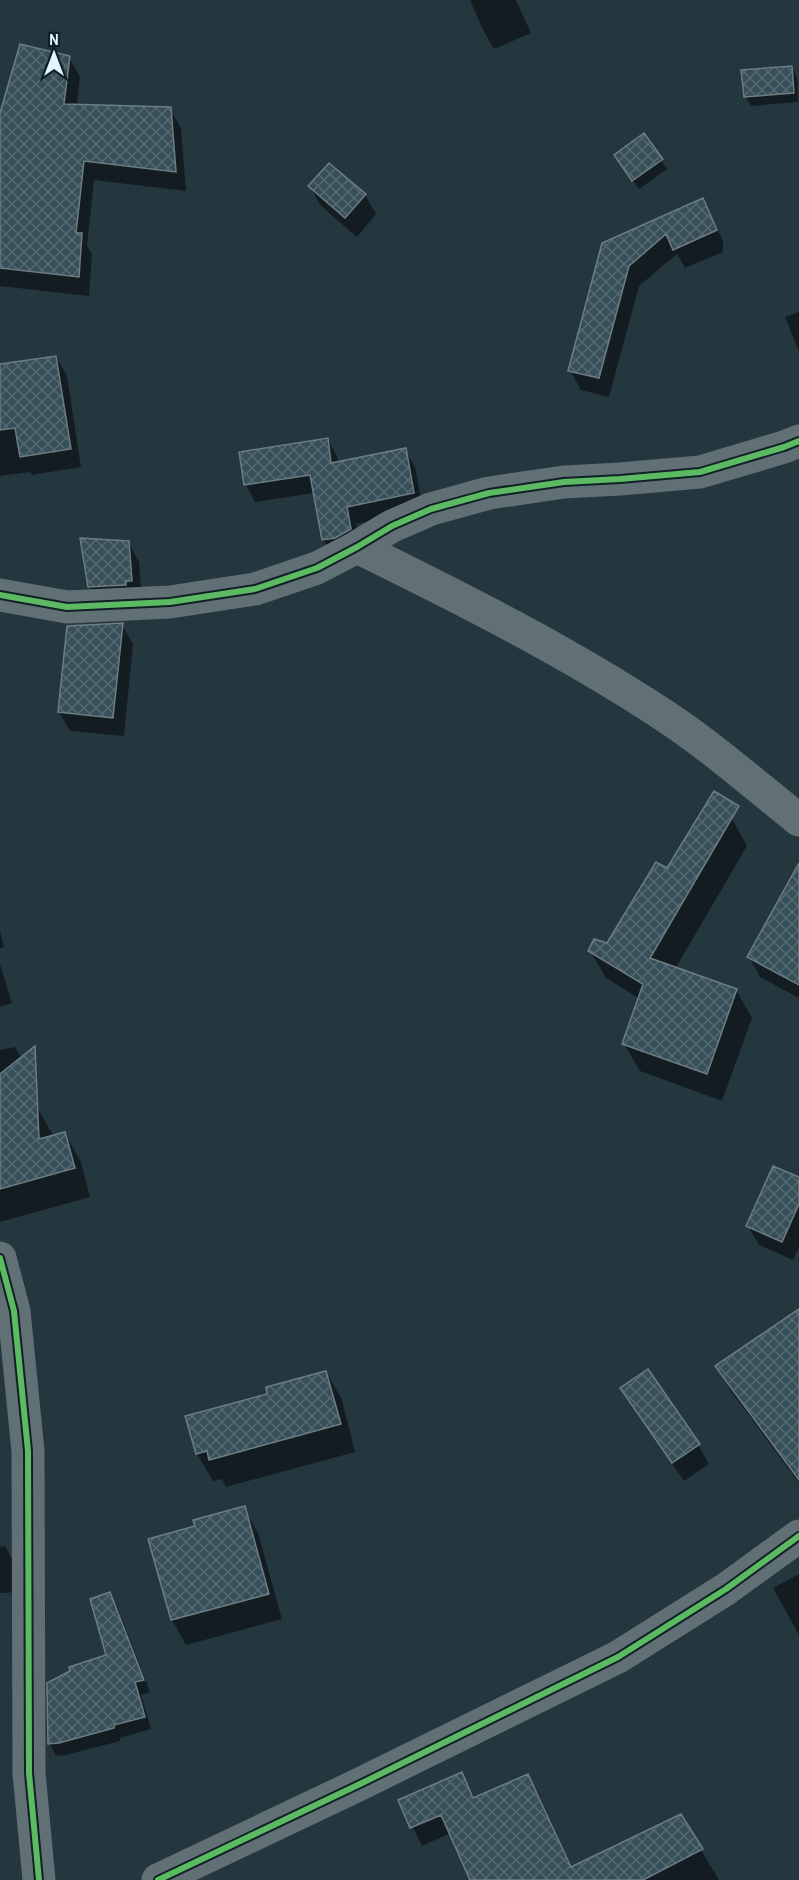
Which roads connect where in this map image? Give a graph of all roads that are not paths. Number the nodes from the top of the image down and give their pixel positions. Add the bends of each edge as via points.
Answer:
1 (799, 441) edge
2 (357, 547) junction
3 (0, 595) edge
4 (799, 820) edge
5 (0, 1258) edge
6 (799, 1536) edge
7 (15, 1773) edge
8 (39, 1880) edge
9 (158, 1880) edge

1 - 2 street via 700,472 489,492 431,508
2 - 3 street via 317,568 255,589 170,603 67,607
2 - 4 street via 481,608 593,671 667,717
5 - 7 street via 14,1311 28,1451
6 - 9 street via 726,1589 618,1657
7 - 8 street

